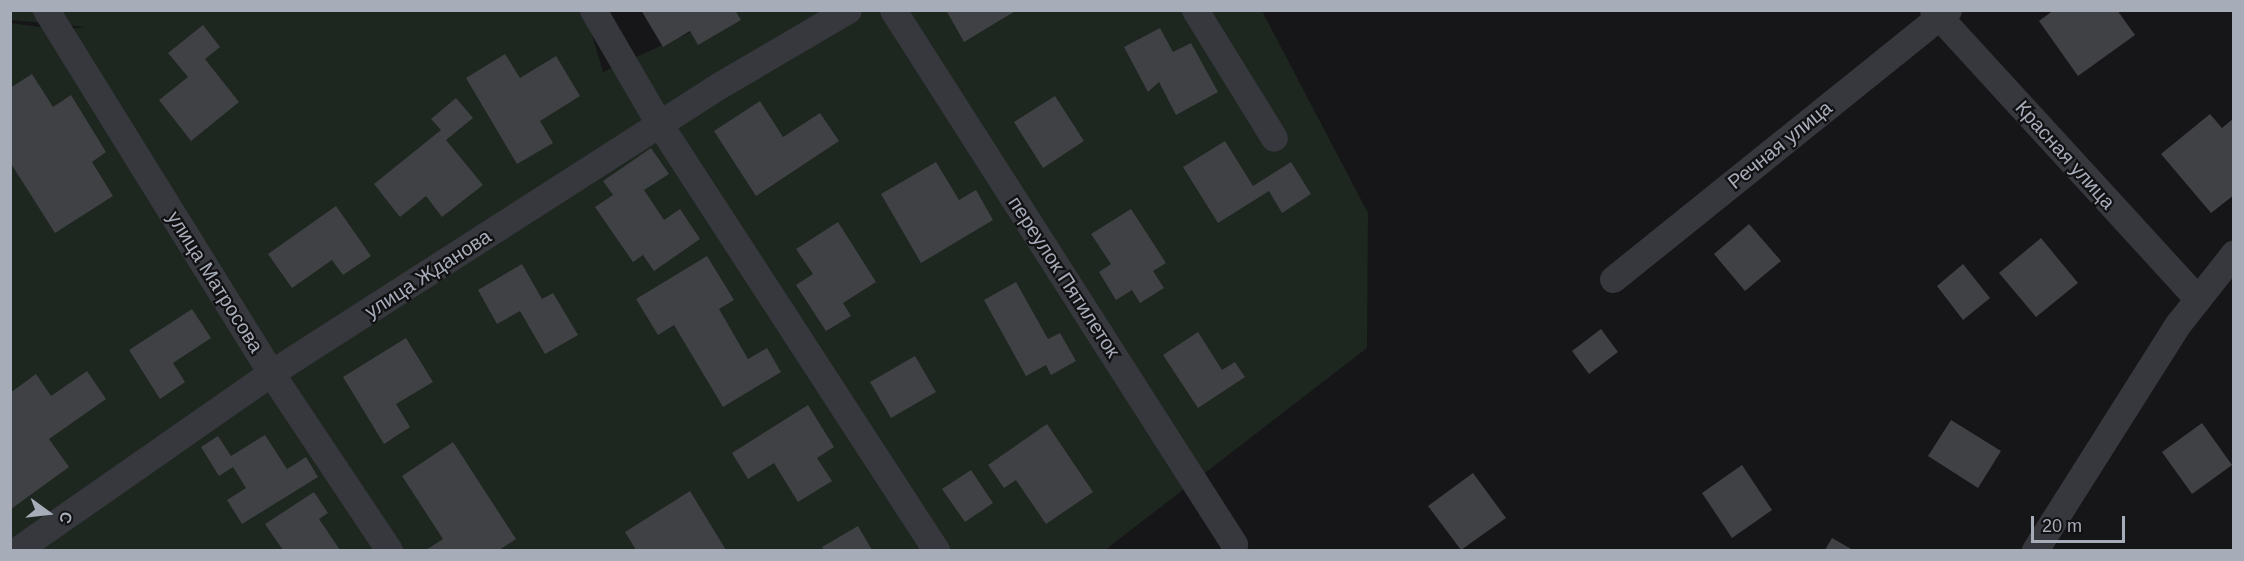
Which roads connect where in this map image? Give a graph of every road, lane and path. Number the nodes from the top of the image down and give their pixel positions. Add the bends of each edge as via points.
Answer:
1 (46, 10) edge
2 (592, 10) edge
3 (848, 10) edge
4 (893, 10) edge
5 (1195, 10) edge
6 (1940, 13) edge
7 (660, 125) junction
8 (1274, 138) dead end
9 (2234, 253) edge
10 (1613, 279) dead end
11 (2198, 299) junction
12 (271, 373) junction
13 (1234, 544) dead end
14 (17, 550) edge
15 (389, 550) edge
16 (936, 550) edge
17 (2035, 550) edge

1 - 12 street, улица Матросова
2 - 7 street
3 - 7 street, улица Жданова
4 - 13 street, переулок Пятилеток
5 - 8 street
6 - 10 street, Речная улица
6 - 11 street, Красная улица
7 - 12 street, улица Жданова
7 - 16 street
9 - 11 street
11 - 17 street
12 - 14 street, улица Жданова
12 - 15 street, улица Матросова

